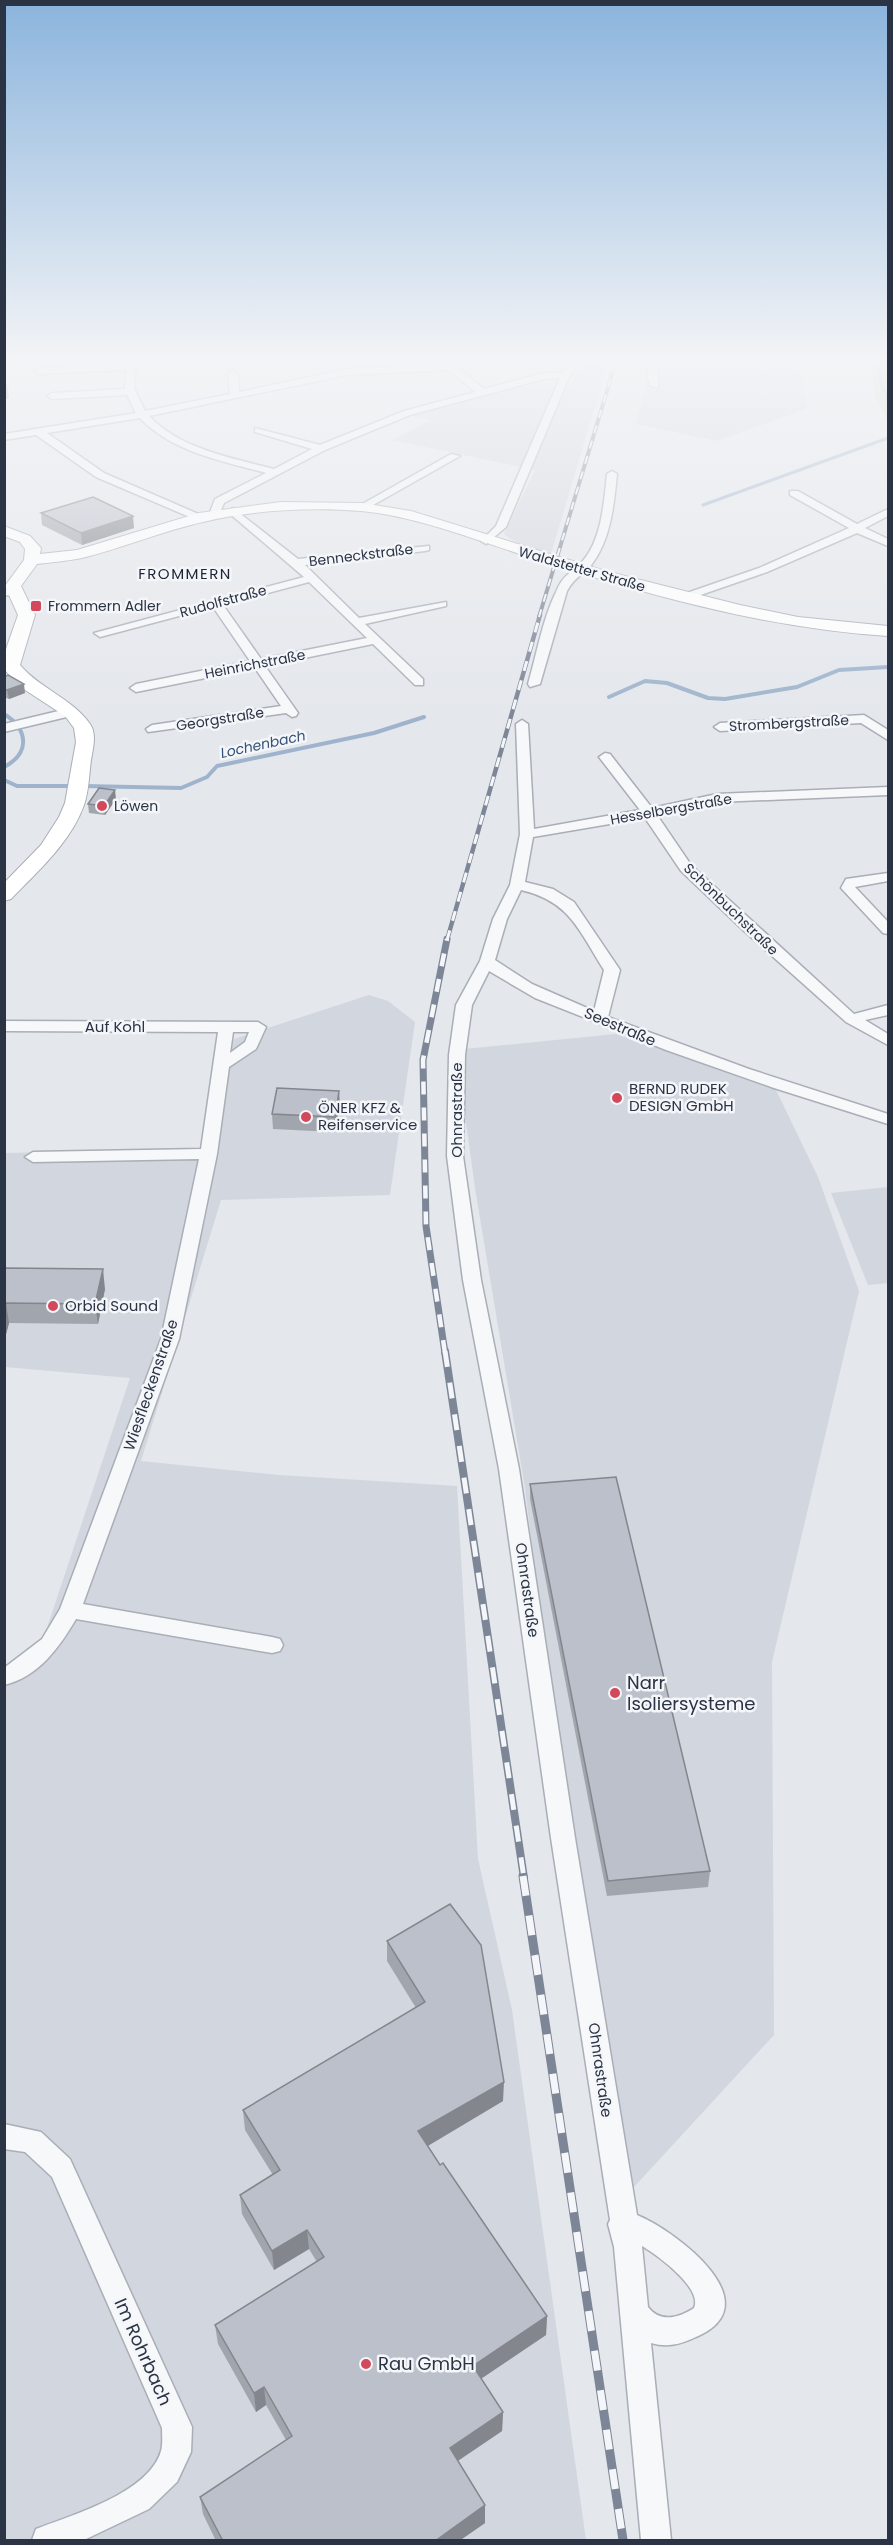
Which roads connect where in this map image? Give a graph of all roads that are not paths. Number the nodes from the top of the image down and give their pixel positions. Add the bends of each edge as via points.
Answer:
1 (115, 480) edge
2 (260, 480) edge
3 (412, 480) edge
4 (521, 480) edge
5 (611, 480) edge
6 (795, 493) dead end
7 (362, 507) junction
8 (233, 511) junction
9 (888, 512) edge
10 (207, 516) junction
11 (858, 529) junction
12 (4, 530) edge
13 (486, 541) junction
14 (888, 543) edge
15 (425, 548) dead end
16 (32, 560) junction
17 (296, 563) junction
18 (580, 568) junction
19 (312, 578) junction
20 (9, 592) edge
21 (685, 597) junction
22 (216, 603) junction
23 (442, 604) dead end
24 (356, 622) junction
25 (888, 631) edge
26 (100, 633) dead end
27 (374, 640) junction
28 (258, 664) junction
29 (419, 682) dead end
30 (534, 684) dead end
31 (136, 688) dead end
32 (65, 713) junction
33 (522, 724) dead end
34 (720, 727) dead end
35 (5, 728) edge
36 (152, 729) dead end
37 (888, 736) edge
38 (605, 757) dead end
39 (888, 791) edge
40 (646, 812) junction
41 (527, 834) junction
42 (888, 877) edge
43 (517, 885) junction
44 (4, 895) edge
45 (888, 930) edge
46 (487, 961) junction
47 (888, 1010) edge
48 (600, 1018) junction
49 (851, 1019) junction
50 (4, 1026) edge
51 (226, 1027) junction
52 (888, 1040) edge
53 (222, 1064) junction
54 (888, 1119) edge
55 (209, 1154) junction
56 (33, 1157) dead end
57 (70, 1610) junction
58 (272, 1645) dead end
59 (4, 1677) edge
60 (4, 2136) edge
61 (622, 2224) junction
62 (632, 2308) junction
63 (46, 2541) edge
64 (656, 2541) edge

1 - 10 street
2 - 10 street via 219,501
3 - 7 street
4 - 13 street via 501,527
5 - 18 street via 600,535 588,563
6 - 11 street
7 - 8 street, Waldstetter Straße via 281,506
7 - 13 street, Waldstetter Straße via 411,516
8 - 10 street, Waldstetter Straße
8 - 17 street, Benneckstraße
9 - 11 street
10 - 16 street, Waldstetter Straße via 79,554
11 - 14 street
11 - 21 street via 758,574
12 - 16 street via 25,538 33,548
13 - 18 street, Waldstetter Straße
15 - 17 street, Benneckstraße
16 - 20 street
17 - 19 street, Benneckstraße
18 - 21 street, Waldstetter Straße
18 - 30 street via 569,576 559,599
19 - 22 street, Rudolfstraße
19 - 24 street, Benneckstraße
20 - 32 street via 25,608 26,621 12,650 11,666
21 - 25 street, Waldstetter Straße via 798,622
22 - 26 street, Rudolfstraße
22 - 28 street
23 - 24 street
24 - 27 street, Benneckstraße
27 - 28 street, Heinrichstraße
27 - 29 street, Benneckstraße
28 - 31 street, Heinrichstraße
28 - 36 street, Georgstraße via 290,711
32 - 35 street
32 - 44 street via 83,727 85,742 69,817 48,849
33 - 41 street
34 - 37 street, Strombergstraße via 864,718
38 - 40 street, Schönbuchstraße
39 - 40 street, Hesselbergstraße via 717,798
40 - 41 street, Hesselbergstraße
40 - 49 street, Schönbuchstraße via 686,868
41 - 43 street
42 - 45 street via 851,882 848,888
43 - 46 street via 500,919
43 - 48 street via 548,892 569,905 612,970
46 - 48 street, Seestraße via 499,972
46 - 61 street, Ohnrastraße via 464,1005 457,1056 455,1156 472,1280 509,1469
47 - 49 street
48 - 54 street, Seestraße via 664,1046
49 - 52 street, Schönbuchstraße
50 - 51 street, Auf Kohl
51 - 53 street, Wiesfleckenstraße
51 - 53 street via 258,1027 257,1040 250,1049
53 - 55 street, Wiesfleckenstraße
55 - 56 street
55 - 57 street, Wiesfleckenstraße via 170,1339
57 - 58 street
57 - 59 street, Wiesfleckenstraße via 50,1645
60 - 63 street, Im Rohrbach via 32,2141 60,2168 177,2427 175,2455 159,2481 133,2503
61 - 62 street, Ohnrastraße via 628,2247
61 - 62 street via 636,2226 654,2236 689,2266 708,2292 710,2312 700,2322 676,2331 661,2331 645,2326
62 - 64 street, Ohnrastraße

